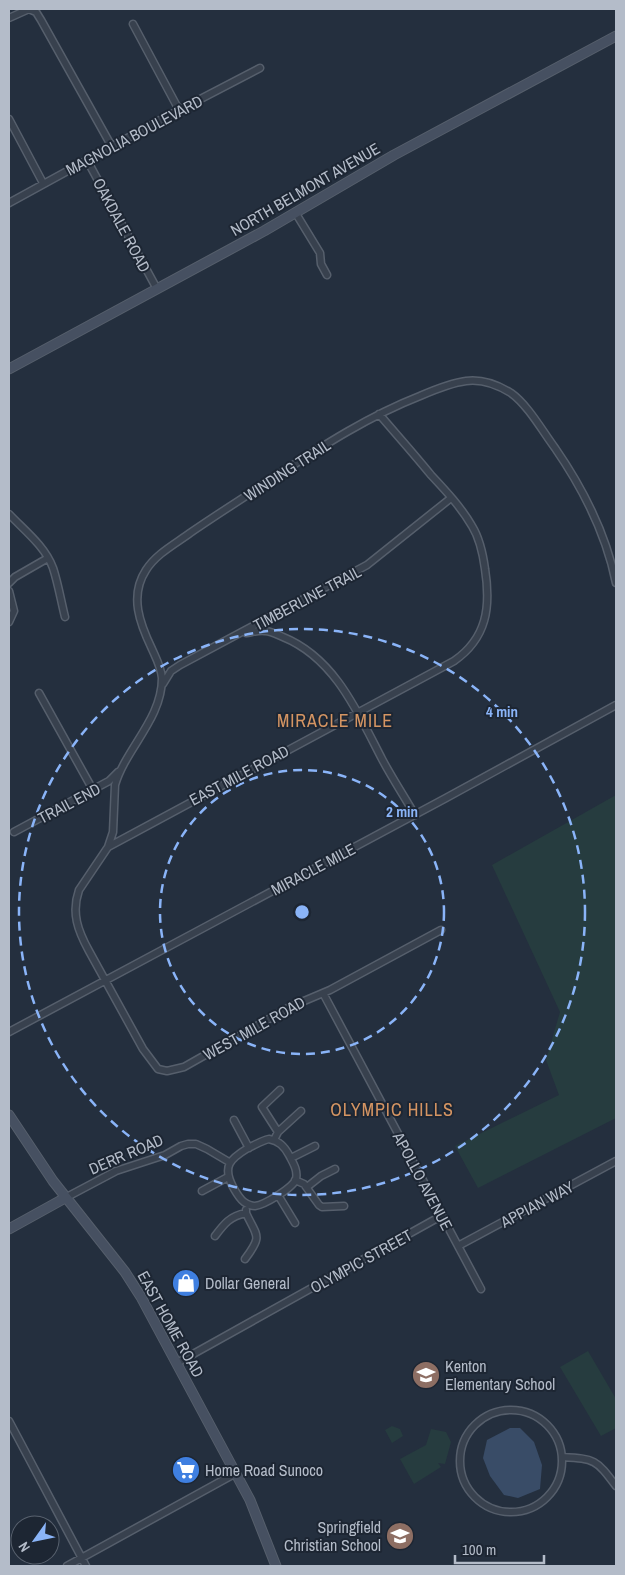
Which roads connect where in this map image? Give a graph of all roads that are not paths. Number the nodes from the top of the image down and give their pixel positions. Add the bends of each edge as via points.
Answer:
1 (9, 18) edge
2 (133, 24) dead end
3 (616, 36) edge
4 (260, 68) dead end
5 (179, 110) junction
6 (9, 119) edge
7 (112, 147) junction
8 (87, 160) junction
9 (43, 184) junction
10 (9, 203) edge
11 (295, 212) junction
12 (327, 275) dead end
13 (157, 289) junction
14 (9, 369) edge
15 (379, 414) junction
16 (451, 498) junction
17 (9, 514) edge
18 (48, 558) junction
19 (9, 583) edge
20 (616, 583) edge
21 (9, 591) edge
22 (65, 617) dead end
23 (9, 622) edge
24 (242, 633) junction
25 (161, 689) junction
26 (39, 693) dead end
27 (616, 705) edge
28 (358, 712) junction
29 (120, 770) junction
30 (93, 790) junction
31 (415, 815) junction
32 (14, 832) dead end
33 (108, 847) junction
34 (441, 930) dead end
35 (105, 980) junction
36 (323, 993) junction
37 (9, 1032) edge
38 (280, 1090) dead end
39 (300, 1111) dead end
40 (9, 1115) edge
41 (234, 1120) dead end
42 (278, 1132) junction
43 (274, 1140) junction
44 (315, 1146) dead end
45 (250, 1148) junction
46 (291, 1158) junction
47 (616, 1161) edge
48 (229, 1162) junction
49 (335, 1169) dead end
50 (228, 1177) junction
51 (295, 1180) junction
52 (307, 1187) junction
53 (202, 1190) dead end
54 (278, 1195) junction
55 (65, 1198) junction
56 (248, 1204) junction
57 (344, 1206) dead end
58 (246, 1213) junction
59 (441, 1216) junction
60 (294, 1223) dead end
61 (9, 1229) edge
62 (215, 1236) dead end
63 (458, 1246) junction
64 (245, 1259) dead end
65 (482, 1289) dead end
66 (177, 1364) junction
67 (9, 1421) edge
68 (11, 1428) edge
69 (562, 1457) junction
70 (236, 1473) junction
71 (616, 1486) edge
72 (82, 1558) junction
73 (67, 1566) edge
74 (86, 1566) edge
75 (276, 1566) edge

1 - 7 street via 29,9 36,12
2 - 5 street
3 - 11 street, NORTH BELMONT AVENUE
4 - 5 street, MAGNOLIA BOULEVARD
5 - 7 street, MAGNOLIA BOULEVARD
6 - 9 street
7 - 8 street, MAGNOLIA BOULEVARD
8 - 9 street, MAGNOLIA BOULEVARD
8 - 13 street, OAKDALE ROAD
9 - 10 street, MAGNOLIA BOULEVARD
11 - 12 street via 320,253
11 - 13 street, NORTH BELMONT AVENUE
13 - 14 street, NORTH BELMONT AVENUE
15 - 16 street, EAST MILE ROAD
15 - 20 street, WINDING TRAIL via 464,381 494,384 513,394 581,488 602,532
15 - 25 street, WINDING TRAIL via 319,448 174,544 150,564 142,578 137,604 140,621 161,671
16 - 24 street, TIMBERLINE TRAIL via 367,565
16 - 28 street, EAST MILE ROAD via 477,535 484,562 488,605 480,632 470,648 454,661
17 - 18 street
18 - 19 street
18 - 22 street
21 - 23 street via 14,611
24 - 25 street, TIMBERLINE TRAIL via 171,671
24 - 28 street via 267,631 304,649 337,679
25 - 29 street, WINDING TRAIL via 150,722
26 - 30 street
27 - 31 street, MIRACLE MILE
28 - 31 street
28 - 33 street, EAST MILE ROAD
29 - 30 street, TRAIL END
29 - 33 street, WINDING TRAIL via 115,785 113,832
30 - 32 street, TRAIL END
31 - 35 street, MIRACLE MILE
33 - 35 street, EAST MILE ROAD via 79,890 75,908 81,936
34 - 36 street, WEST MILE ROAD
35 - 36 street, WEST MILE ROAD via 151,1061 158,1069 168,1071 184,1067 290,1007
35 - 37 street, MIRACLE MILE
36 - 59 street, APOLLO AVENUE
38 - 42 street via 262,1108
39 - 42 street
40 - 55 street, EAST HOME ROAD
41 - 45 street
42 - 43 street
43 - 45 street via 262,1140
43 - 46 street via 285,1148
44 - 46 street
45 - 48 street
46 - 51 street via 297,1173
47 - 63 street, APPIAN WAY
48 - 50 street
48 - 55 street, DERR ROAD via 196,1144 188,1144 165,1155 116,1170
49 - 52 street
50 - 53 street
50 - 56 street via 238,1196
51 - 52 street
51 - 54 street via 290,1188
52 - 57 street via 322,1207
54 - 56 street via 261,1204
54 - 60 street
55 - 61 street, DERR ROAD
55 - 66 street, EAST HOME ROAD via 125,1272
56 - 58 street
58 - 62 street via 232,1217
58 - 64 street via 258,1240
59 - 63 street, APOLLO AVENUE
59 - 66 street, OLYMPIC STREET
63 - 65 street, APOLLO AVENUE
66 - 70 street, EAST HOME ROAD
67 - 68 street
68 - 72 street
69 - 69 street via 558,1440 533,1414 515,1410 496,1412 480,1420 467,1433 460,1450 460,1468 465,1485 476,1499 491,1509 508,1513 526,1511 542,1503 554,1490 561,1474
69 - 71 street via 586,1458 595,1462
70 - 72 street
70 - 75 street, EAST HOME ROAD via 254,1507
72 - 73 street
72 - 74 street

